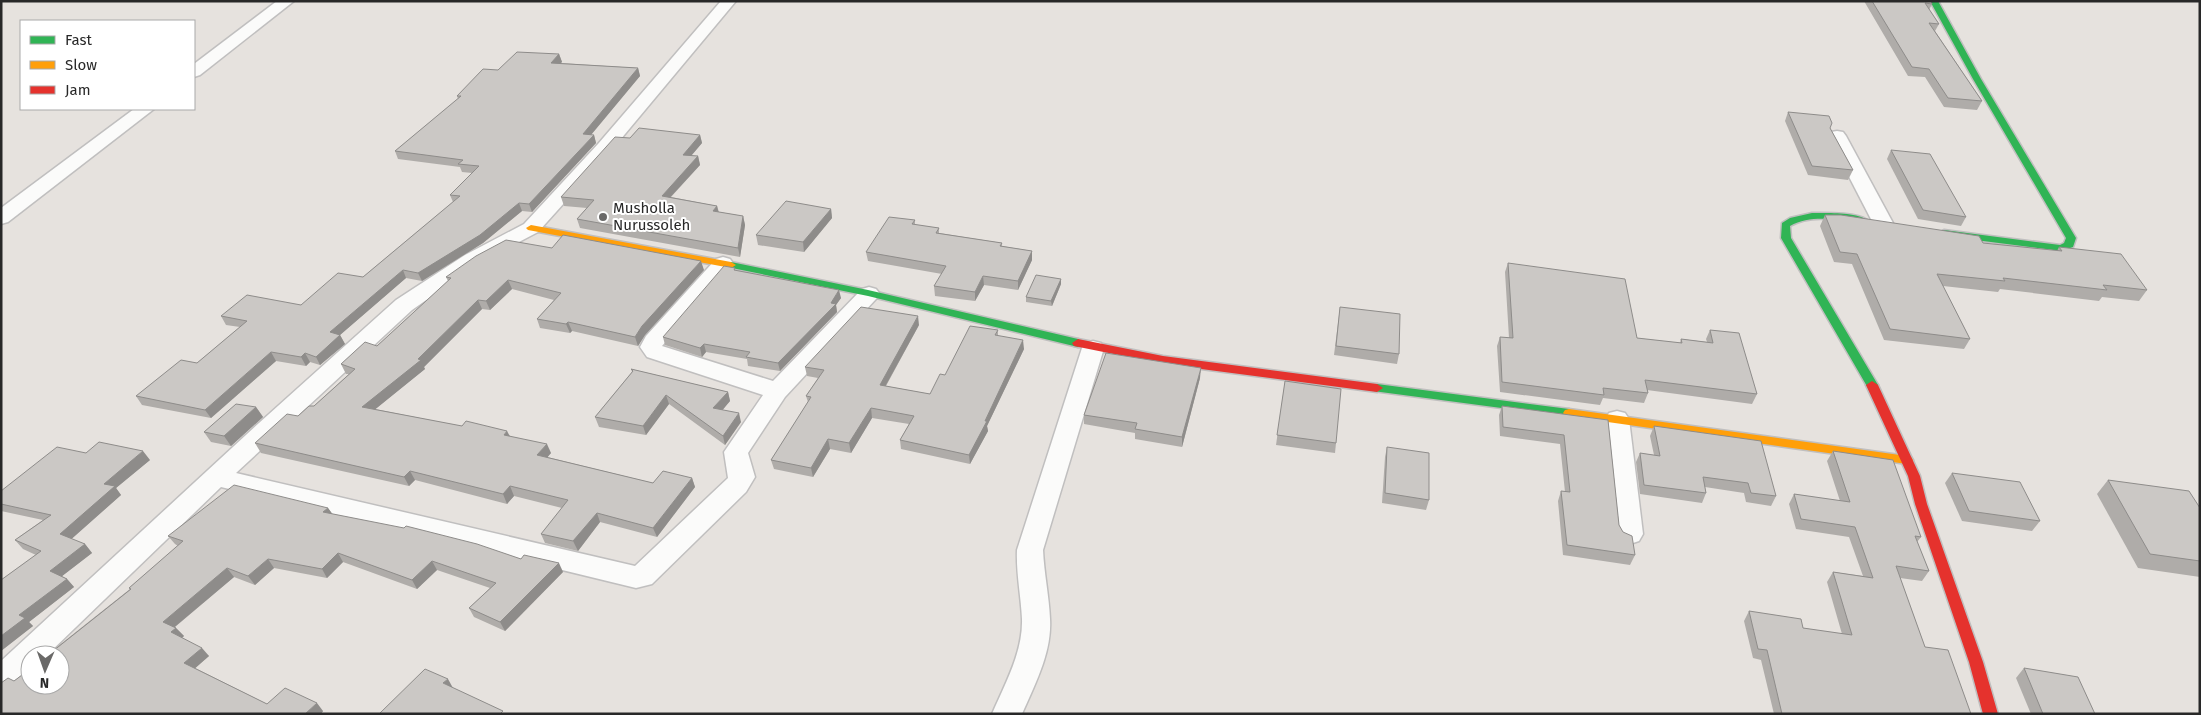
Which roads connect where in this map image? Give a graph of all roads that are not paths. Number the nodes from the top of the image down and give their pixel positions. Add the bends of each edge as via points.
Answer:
1 (288, 1) edge
2 (729, 1) edge
3 (1934, 1) edge
4 (195, 71) edge
5 (144, 110) edge
6 (1837, 136) edge
7 (1, 218) edge
8 (1888, 224) joint
9 (531, 228) junction
10 (1929, 230) edge
11 (723, 263) junction
12 (869, 294) junction
13 (1093, 348) junction
14 (778, 391) junction
15 (1617, 419) junction
16 (1907, 460) junction
17 (216, 477) junction
18 (1630, 534) edge
19 (1, 680) edge
20 (1007, 714) edge
21 (1991, 714) edge

1 - 4 street
2 - 9 street
3 - 10 street via 2072,238 2069,245 2061,248
5 - 7 street
6 - 8 street
8 - 16 street via 1836,217 1790,219 1785,225 1786,238 1872,385
9 - 11 street
9 - 17 street via 472,259 404,305
11 - 12 street
11 - 14 street via 651,347 655,352
12 - 13 street
12 - 14 street
13 - 15 street
13 - 20 street via 1032,543 1030,576 1036,619 1035,638 1027,668
14 - 17 street via 736,452 742,477 737,485 642,576 636,577
15 - 16 street
15 - 18 street
16 - 21 street
17 - 19 street

